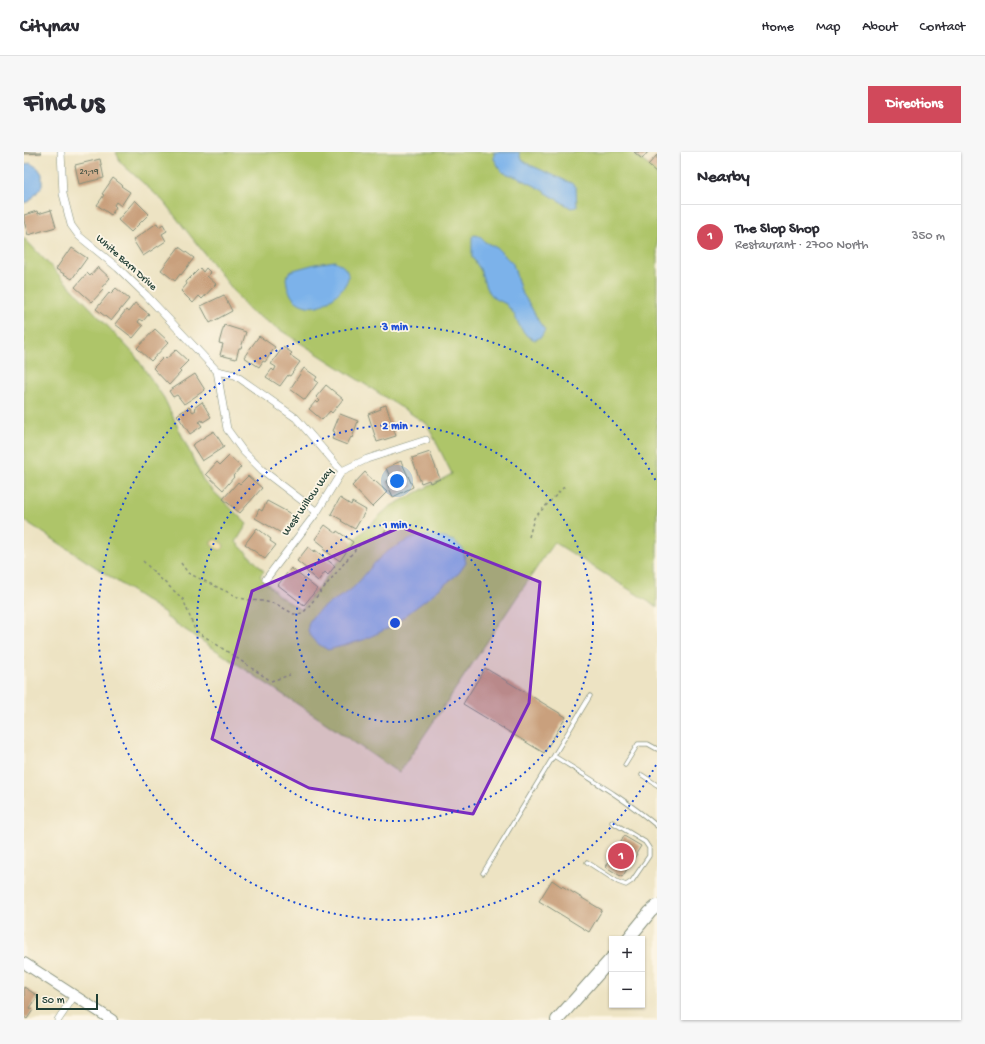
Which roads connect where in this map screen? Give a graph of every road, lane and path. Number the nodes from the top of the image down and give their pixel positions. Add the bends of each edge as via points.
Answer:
1 (61, 152) edge
2 (217, 371) junction
3 (426, 440) dead end
4 (342, 471) junction
5 (566, 485) dead end
6 (317, 512) junction
7 (386, 531) dead end
8 (529, 537) dead end
9 (143, 561) dead end
10 (182, 563) dead end
11 (266, 579) dead end
12 (290, 675) dead end
13 (590, 696) dead end
14 (657, 749) edge
15 (554, 756) junction
16 (625, 764) dead end
17 (642, 775) dead end
18 (657, 785) edge
19 (612, 822) dead end
20 (657, 826) edge
21 (587, 862) dead end
22 (483, 873) dead end
23 (657, 899) edge
24 (655, 907) edge
25 (631, 936) edge
26 (609, 961) edge
27 (24, 963) edge
28 (74, 996) junction
29 (58, 1020) edge
30 (112, 1020) edge
31 (558, 1020) edge

1 - 2 street, White Barn Drive via 63,194 71,226 148,297
2 - 4 street via 235,375 296,418
2 - 6 street via 228,429 243,451 262,470
3 - 4 street, West Willow Way via 367,458
4 - 6 street, West Willow Way
5 - 8 path via 534,518
6 - 11 street, West Willow Way
7 - 10 path via 359,545 304,612 299,614 276,604 240,598 188,573
9 - 12 path via 183,599 195,630 271,681
13 - 15 lane
14 - 16 lane via 648,744 638,744
15 - 20 lane
15 - 22 lane
17 - 18 lane
19 - 21 lane via 646,842 649,856 632,881 626,885
23 - 24 main road
24 - 25 main road
26 - 31 main road
27 - 28 main road
28 - 29 street
28 - 30 main road

